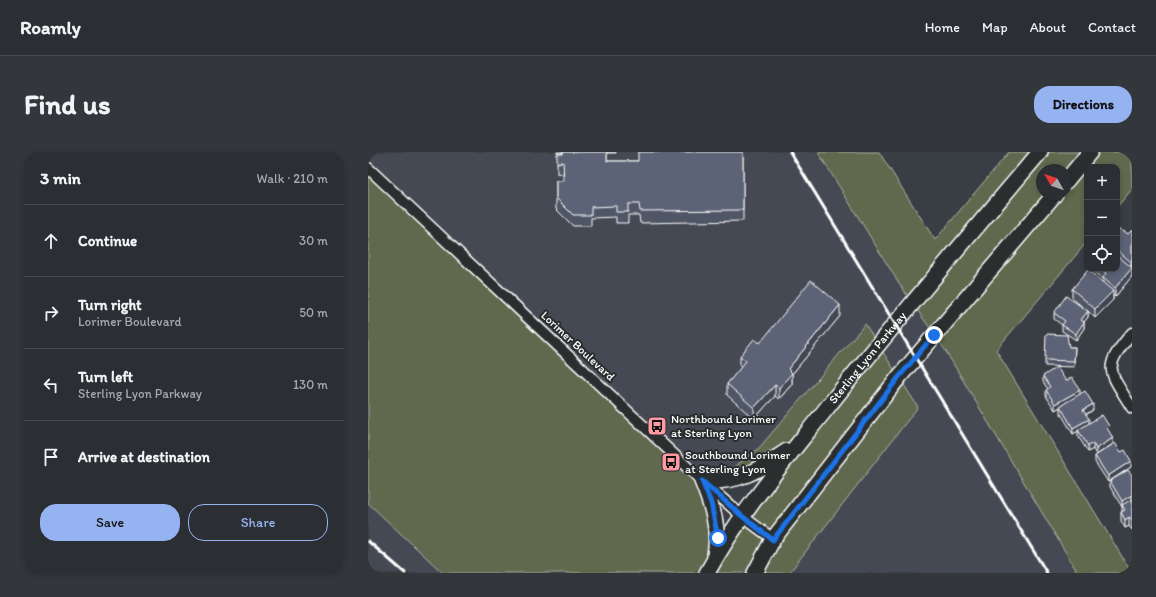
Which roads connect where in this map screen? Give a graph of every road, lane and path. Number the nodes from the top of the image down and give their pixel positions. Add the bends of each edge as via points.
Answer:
1 (1040, 152) edge
2 (1090, 152) edge
3 (368, 168) edge
4 (1072, 174) edge
5 (1049, 200) edge
6 (1132, 333) edge
7 (1132, 408) edge
8 (799, 442) junction
9 (702, 481) junction
10 (742, 516) junction
11 (773, 540) junction
12 (715, 559) junction
13 (707, 573) edge
14 (755, 573) edge

1 - 8 main road, Sterling Lyon Parkway via 895,323
2 - 4 main road
3 - 9 street, Lorimer Boulevard
5 - 11 main road via 915,357
6 - 7 street via 1114,356 1110,366 1112,375
8 - 9 main road via 770,463 740,478 721,482
8 - 10 main road, Sterling Lyon Parkway
9 - 10 street, Lorimer Boulevard
9 - 12 main road via 711,503 718,538
10 - 11 street, Lorimer Boulevard
10 - 12 main road, Sterling Lyon Parkway
11 - 14 main road
12 - 13 main road, Sterling Lyon Parkway

